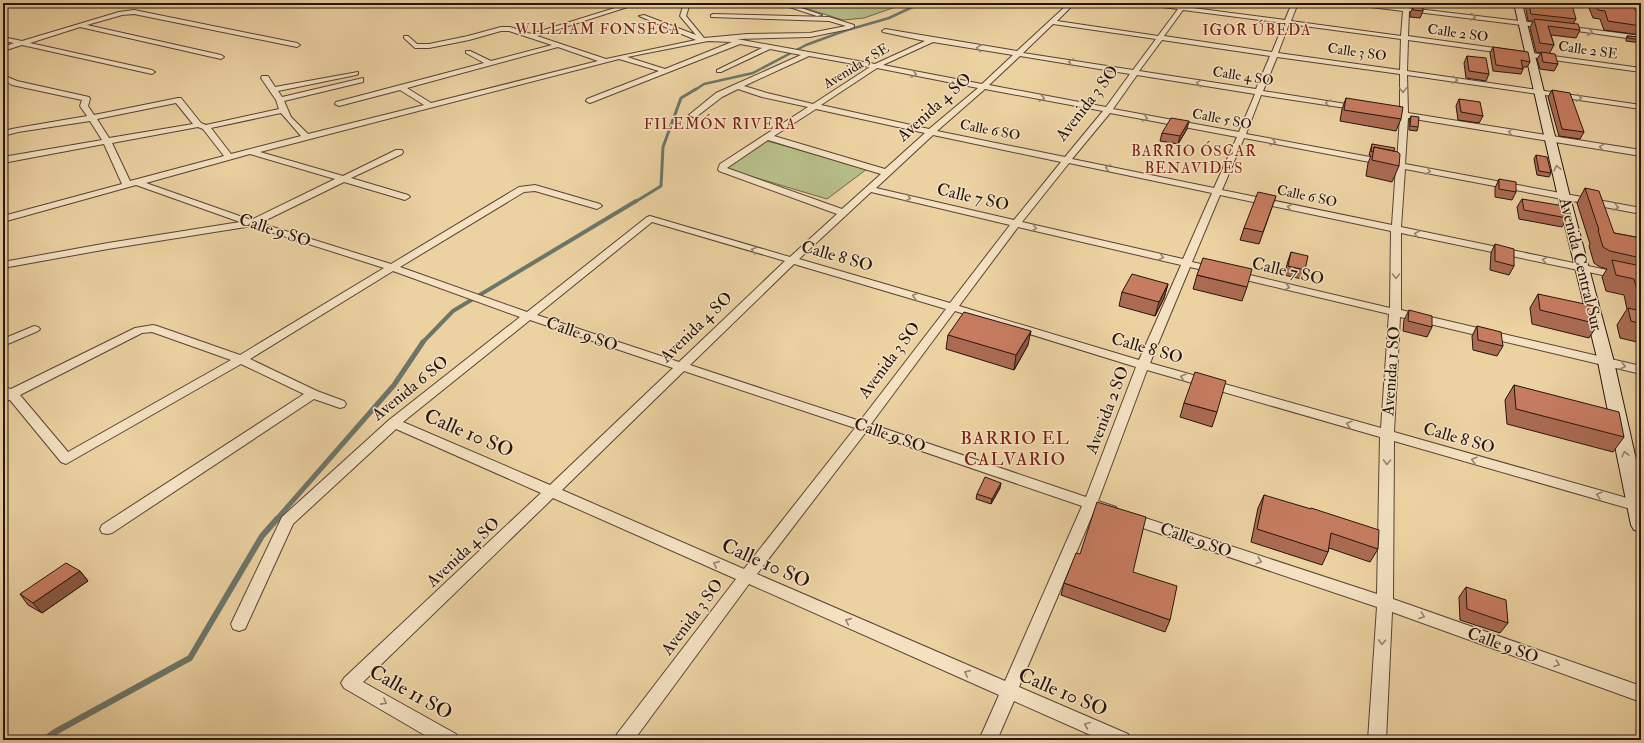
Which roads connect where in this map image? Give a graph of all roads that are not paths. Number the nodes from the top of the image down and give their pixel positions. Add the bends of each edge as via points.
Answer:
1 (637, 3) edge
2 (687, 3) edge
3 (780, 3) edge
4 (1072, 3) edge
5 (1146, 3) edge
6 (1294, 3) edge
7 (1355, 3) edge
8 (1518, 3) edge
9 (1578, 3) edge
10 (1183, 5) edge
11 (1406, 6) edge
12 (1629, 6) edge
13 (1641, 10) edge
14 (642, 16) dead end
15 (713, 16) dead end
16 (829, 19) junction
17 (1638, 20) edge
18 (1051, 22) junction
19 (1287, 22) junction
20 (1524, 24) junction
21 (81, 26) junction
22 (885, 31) dead end
23 (530, 36) junction
24 (406, 37) dead end
25 (1160, 38) junction
26 (1405, 38) junction
27 (1641, 38) edge
28 (725, 39) junction
29 (3, 40) edge
30 (701, 40) junction
31 (932, 40) junction
32 (739, 42) junction
33 (21, 44) junction
34 (297, 45) dead end
35 (559, 45) junction
36 (769, 47) junction
37 (3, 49) edge
38 (468, 52) dead end
39 (808, 54) junction
40 (1017, 54) junction
41 (1275, 54) junction
42 (1532, 55) junction
43 (222, 56) dead end
44 (620, 57) junction
45 (606, 61) junction
46 (491, 64) junction
47 (876, 66) junction
48 (1641, 70) edge
49 (665, 71) junction
50 (719, 71) dead end
51 (152, 72) dead end
52 (1135, 72) junction
53 (1403, 72) junction
54 (356, 73) dead end
55 (3, 77) edge
56 (265, 78) dead end
57 (360, 80) dead end
58 (737, 86) junction
59 (983, 87) junction
60 (402, 88) junction
61 (273, 90) junction
62 (1260, 92) junction
63 (1540, 92) junction
64 (280, 100) junction
65 (590, 101) dead end
66 (339, 104) dead end
67 (431, 106) junction
68 (815, 107) junction
69 (1641, 107) edge
70 (1366, 109) edge
71 (283, 110) junction
72 (1107, 111) junction
73 (1381, 111) edge
74 (692, 115) dead end
75 (1404, 115) junction
76 (92, 118) junction
77 (202, 126) junction
78 (931, 132) junction
79 (3, 134) edge
80 (1241, 136) junction
81 (766, 137) junction
82 (306, 138) junction
83 (1550, 139) junction
84 (107, 141) junction
85 (251, 151) junction
86 (399, 152) dead end
87 (1641, 153) edge
88 (229, 157) junction
89 (1067, 159) junction
90 (3, 160) edge
91 (1401, 166) junction
92 (888, 173) junction
93 (343, 179) junction
94 (132, 183) junction
95 (870, 189) junction
96 (1217, 191) junction
97 (405, 197) dead end
98 (1564, 197) junction
99 (597, 206) dead end
100 (1641, 211) edge
101 (843, 213) junction
102 (3, 218) edge
103 (650, 219) joint
104 (252, 223) junction
105 (1016, 224) junction
106 (1396, 230) junction
107 (791, 261) junction
108 (1187, 264) junction
109 (3, 266) edge
110 (391, 267) junction
111 (1583, 268) junction
112 (1641, 280) edge
113 (952, 307) junction
114 (1395, 312) junction
115 (529, 316) junction
116 (34, 329) dead end
117 (3, 343) edge
118 (241, 359) junction
119 (1606, 362) junction
120 (1143, 365) junction
121 (680, 367) junction
122 (1641, 370) edge
123 (313, 394) junction
124 (6, 395) edge
125 (340, 404) dead end
126 (394, 423) junction
127 (863, 426) junction
128 (1387, 435) junction
129 (552, 492) junction
130 (1090, 504) junction
131 (1639, 507) edge
132 (1641, 525) edge
133 (107, 529) dead end
134 (746, 576) junction
135 (1385, 603) junction
136 (239, 624) dead end
137 (350, 683) joint
138 (1009, 691) junction
139 (1641, 694) edge
140 (450, 740) edge
141 (623, 740) edge
142 (988, 740) edge
143 (1122, 740) edge
144 (1376, 740) edge

1 - 23 street
2 - 30 street via 683,16 698,32
3 - 16 street
4 - 18 street, Avenida 4 SO
5 - 10 street, Calle 2 SO
6 - 19 street, Avenida 2 SO
7 - 11 street
8 - 20 street, Avenida Central Sur
9 - 12 street
10 - 19 street, Calle 2 SO
10 - 25 street, Avenida 3 SO
11 -> 20 street
11 - 26 street, Avenida 1 SO
12 - 13 street
12 - 17 street
14 - 30 street
15 - 16 street
16 - 28 street via 852,26 810,35
18 - 25 street, Calle 3 SO
18 - 40 street, Avenida 4 SO
19 - 26 street, Calle 2 SO via 1382,37
19 - 41 street, Avenida 2 SO
20 -> 27 street
20 - 42 street, Avenida Central Sur
21 - 33 street
21 - 34 street via 134,12
21 - 43 street
22 - 31 street, Calle 4 SO
23 - 24 street via 510,29 501,29 420,47 415,46
23 - 35 street
25 - 41 street, Calle 3 SO
25 - 52 street, Avenida 3 SO
26 - 42 street, Calle 2 SO
26 - 53 street, Avenida 1 SO
28 - 30 street
28 - 32 street, Calle 5 SO
29 - 33 street
30 - 44 street
40 -> 31 street, Calle 4 SO
31 - 47 street, Avenida 5 SE
32 - 36 street, Calle 5 SO
32 - 49 street
33 - 37 street
33 - 51 street
35 - 45 street
35 - 46 street
36 - 39 street, Calle 5 SO
36 - 50 street
38 - 46 street
39 - 47 street, Calle 5 SO
39 - 58 street
52 -> 40 street, Calle 4 SO
40 - 59 street, Avenida 4 SO
41 - 53 street, Calle 3 SO
41 - 62 street, Avenida 2 SO
42 - 48 street, Calle 2 SE
42 - 63 street, Avenida Central Sur
44 - 45 street
44 - 49 street
45 - 67 street
46 - 60 street
47 -> 59 street, Calle 5 SO
47 - 68 street, Avenida 5 SE
49 - 65 street
62 -> 52 street, Calle 4 SO
52 - 72 street, Avenida 3 SO
53 -> 63 street, Calle 3 SO
53 -> 75 street, Avenida 1 SO
54 - 61 street
55 - 76 street via 82,97 86,99 84,106
56 - 61 street
57 - 64 street
58 - 68 street, Calle 6 SO via 765,96
58 - 74 street via 719,95
59 -> 72 street, Calle 5 SO
59 - 78 street, Avenida 4 SO
60 - 66 street
60 - 67 street
61 - 64 street
70 -> 62 street, Calle 4 SO
62 - 80 street, Avenida 2 SO
63 -> 69 street, Calle 3 SO
63 - 83 street, Avenida Central Sur
64 - 71 street
67 - 82 street
68 - 78 street, Calle 6 SO
68 - 81 street, Avenida 5 SE
71 - 77 street
71 - 82 street
72 -> 80 street, Calle 5 SO
72 - 89 street, Avenida 3 SO
73 - 75 street
83 -> 75 street
75 - 91 street, Avenida 1 SO
76 - 77 street via 178,100
76 - 79 street
76 - 84 street
77 - 84 street
77 - 88 street
78 - 89 street, Calle 6 SO
78 - 92 street, Avenida 4 SO
80 -> 91 street, Calle 5 SO
80 - 96 street, Avenida 2 SO
81 - 92 street
81 - 101 street, Avenida 5 SE via 722,169
82 - 85 street
87 -> 83 street
98 -> 83 street, Avenida Central Sur
84 - 90 street
84 - 94 street
85 - 88 street
85 - 93 street
86 - 93 street
88 - 94 street
96 -> 89 street, Calle 6 SO
89 - 105 street, Avenida 3 SO
91 -> 98 street, Calle 5 SO
91 - 106 street, Avenida 1 SO
92 - 95 street, Avenida 4 SO
93 - 97 street
93 - 104 street
94 - 102 street
94 - 104 street, Calle 9 SO
95 - 101 street, Avenida 4 SO
95 -> 105 street, Calle 7 SO
106 -> 96 street, Calle 6 SO
96 - 108 street, Avenida 2 SO
98 -> 100 street, Calle 5 SO
98 - 111 street, Avenida Central Sur
99 - 110 street via 535,188 522,189
101 - 107 street, Avenida 4 SO
107 -> 103 street, Calle 8 SO
103 - 115 street, Avenida 6 SO
104 - 109 street
104 - 110 street, Calle 9 SO
105 -> 108 street, Calle 7 SO
105 - 113 street, Avenida 3 SO
111 -> 106 street, Calle 6 SO
106 -> 114 street, Avenida 1 SO
113 -> 107 street, Calle 8 SO
107 - 121 street, Avenida 4 SO
108 -> 114 street, Calle 7 SO
108 - 120 street, Avenida 2 SO
110 - 115 street, Calle 9 SO
110 - 118 street
111 - 112 street, Calle 6 SO
111 - 119 street, Avenida Central Sur
113 - 120 street, Calle 8 SO
113 - 127 street, Avenida 3 SO
114 - 119 street, Calle 7 SO
114 - 128 street, Avenida 1 SO
115 - 121 street, Calle 9 SO
115 - 126 street, Avenida 6 SO
116 - 117 street
118 - 123 street
118 - 124 street via 153,328 139,330
118 - 124 street via 66,459
119 -> 122 street, Calle 7 SO
131 -> 119 street, Avenida Central Sur
128 -> 120 street, Calle 8 SO
120 - 130 street, Avenida 2 SO
121 - 127 street, Calle 9 SO
121 - 129 street, Avenida 4 SO
123 - 125 street
123 - 133 street
126 - 129 street, Calle 10 SO
126 - 136 street, Avenida 6 SO via 287,521
127 - 130 street, Calle 9 SO
127 - 134 street, Avenida 3 SO
131 -> 128 street, Calle 8 SO
128 -> 135 street, Avenida 1 SO
134 -> 129 street, Calle 10 SO
129 - 137 street, Avenida 4 SO
130 -> 135 street, Calle 9 SO
130 - 138 street, Avenida 2 SO
131 - 132 street, Avenida Central Sur
138 -> 134 street, Calle 10 SO
134 - 141 street, Avenida 3 SO
135 -> 139 street, Calle 9 SO
135 -> 144 street, Avenida 1 SO
137 -> 140 street, Calle 11 SO
138 - 142 street, Avenida 2 SO
143 -> 138 street, Calle 10 SO

